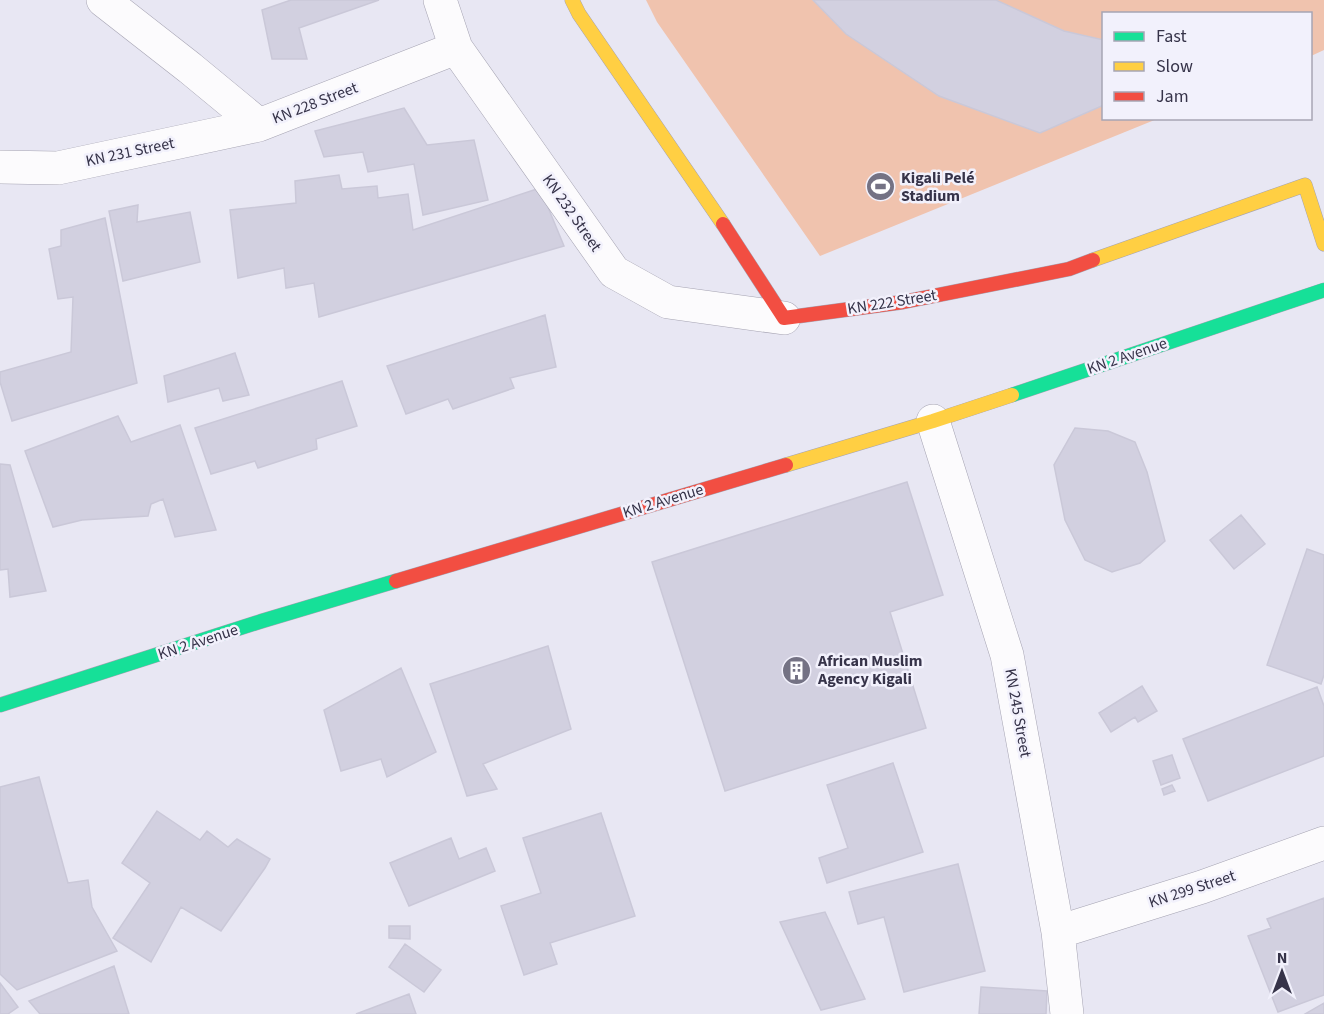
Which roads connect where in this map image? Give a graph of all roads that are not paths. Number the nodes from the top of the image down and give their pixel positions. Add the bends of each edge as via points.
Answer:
1 (103, 0) edge
2 (440, 0) edge
3 (572, 0) edge
4 (456, 48) junction
5 (259, 125) junction
6 (0, 167) edge
7 (1324, 244) edge
8 (1324, 290) edge
9 (784, 318) junction
10 (933, 421) junction
11 (0, 705) edge
12 (1324, 843) edge
13 (1058, 932) junction
14 (1067, 1014) edge

1 - 5 street, KN 228 Street
2 - 4 street, KN 232 Street
3 - 9 main road
4 - 5 street, KN 228 Street
4 - 9 street, KN 232 Street via 614,272 668,302
5 - 6 street, KN 231 Street via 58,168
7 - 9 main road, KN 222 Street via 1305,185 1069,269 903,302
8 - 10 main road, KN 2 Avenue
10 - 11 main road, KN 2 Avenue via 262,621
10 - 13 street, KN 245 Street via 1007,655
12 - 13 street, KN 299 Street via 1202,887
13 - 14 street, KN 245 Street

